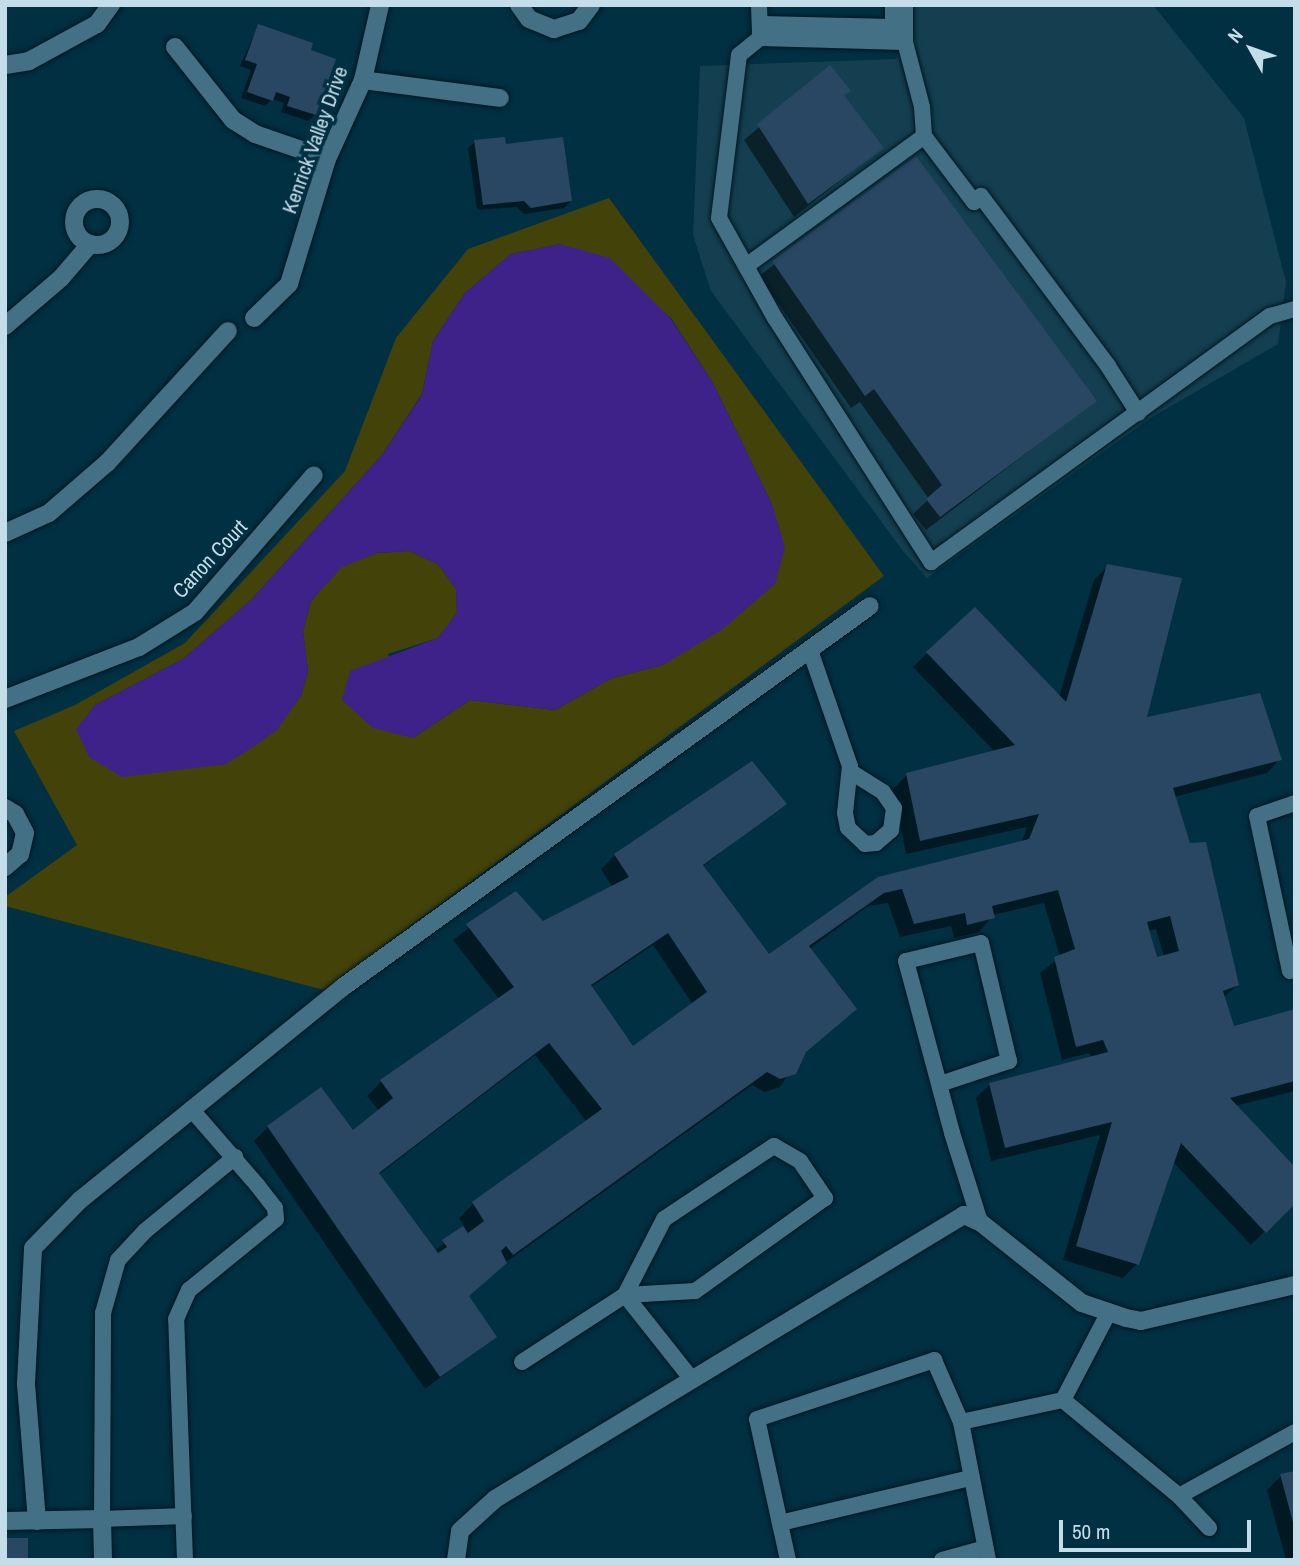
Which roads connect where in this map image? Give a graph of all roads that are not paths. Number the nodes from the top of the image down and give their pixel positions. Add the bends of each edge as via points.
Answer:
1 (111, 5) edge
2 (380, 5) edge
3 (519, 5) edge
4 (591, 5) edge
5 (759, 5) edge
6 (893, 5) edge
7 (905, 5) edge
8 (760, 31) junction
9 (905, 42) junction
10 (175, 47) dead end
11 (5, 65) edge
12 (363, 80) junction
13 (500, 98) dead end
14 (924, 136) junction
15 (327, 159) junction
16 (90, 244) dead end
17 (746, 267) junction
18 (1295, 310) edge
19 (254, 318) dead end
20 (5, 326) edge
21 (228, 331) dead end
22 (1138, 413) junction
23 (314, 475) dead end
24 (5, 533) edge
25 (870, 606) dead end
26 (810, 650) junction
27 (5, 699) edge
28 (851, 772) dead end
29 (1295, 803) edge
30 (5, 808) edge
31 (5, 867) edge
32 (1295, 970) edge
33 (940, 1084) junction
34 (191, 1109) junction
35 (235, 1157) junction
36 (980, 1222) junction
37 (1295, 1285) edge
38 (625, 1295) junction
39 (1108, 1314) junction
40 (522, 1362) dead end
41 (690, 1377) junction
42 (1063, 1400) junction
43 (961, 1422) junction
44 (1295, 1432) edge
45 (970, 1478) junction
46 (1180, 1496) junction
47 (184, 1516) junction
48 (102, 1519) junction
49 (5, 1521) edge
50 (37, 1521) junction
51 (779, 1523) junction
52 (1209, 1528) dead end
53 (986, 1554) edge
54 (103, 1560) edge
55 (186, 1560) edge
56 (456, 1560) edge
57 (788, 1560) edge
58 (942, 1560) edge

1 - 11 street via 97,24 29,61
2 - 12 street, Kenrick Valley Drive
3 - 4 street via 529,19 554,29 579,21
5 - 8 lane
6 - 8 lane via 893,27
7 - 9 lane
8 - 9 lane
8 - 17 lane via 739,55 719,218
9 - 14 lane via 922,107
10 - 15 street via 233,120 256,134
12 - 13 street
12 - 15 street, Kenrick Valley Drive
14 - 17 lane
14 - 22 lane via 974,202 981,196
15 - 19 street, Kenrick Valley Drive via 289,284
16 - 20 street via 61,278
17 - 22 lane via 931,562
18 - 22 lane via 1270,316
21 - 24 street via 107,463 49,513
23 - 27 street, Canon Court via 195,612 139,647
25 - 26 street
26 - 28 lane
26 - 34 street via 343,988
29 - 32 lane via 1256,816 1290,971
30 - 31 street via 15,814 24,833 20,854
33 - 33 lane via 906,961 981,943 1009,1061
33 - 36 lane
34 - 35 lane
34 - 50 street via 80,1200 33,1248 26,1383
35 - 47 lane via 275,1208 276,1219 189,1290 176,1319
35 - 48 lane via 145,1231 118,1260 103,1312
36 - 39 street via 1082,1303
36 - 41 street via 964,1215
37 - 39 street via 1141,1321
38 - 38 lane via 664,1219 774,1146 800,1161 825,1198 695,1291
38 - 40 lane
38 - 41 lane
39 - 42 lane
41 - 56 street via 495,1499 460,1531
42 - 43 lane
42 - 46 lane
43 - 45 lane
43 - 51 lane via 934,1360 757,1419
44 - 46 lane
45 - 51 lane
45 - 53 lane
46 - 52 lane
47 - 48 lane
47 - 55 lane
48 - 50 street
48 - 54 street
49 - 50 street
51 - 57 lane
53 - 58 lane

